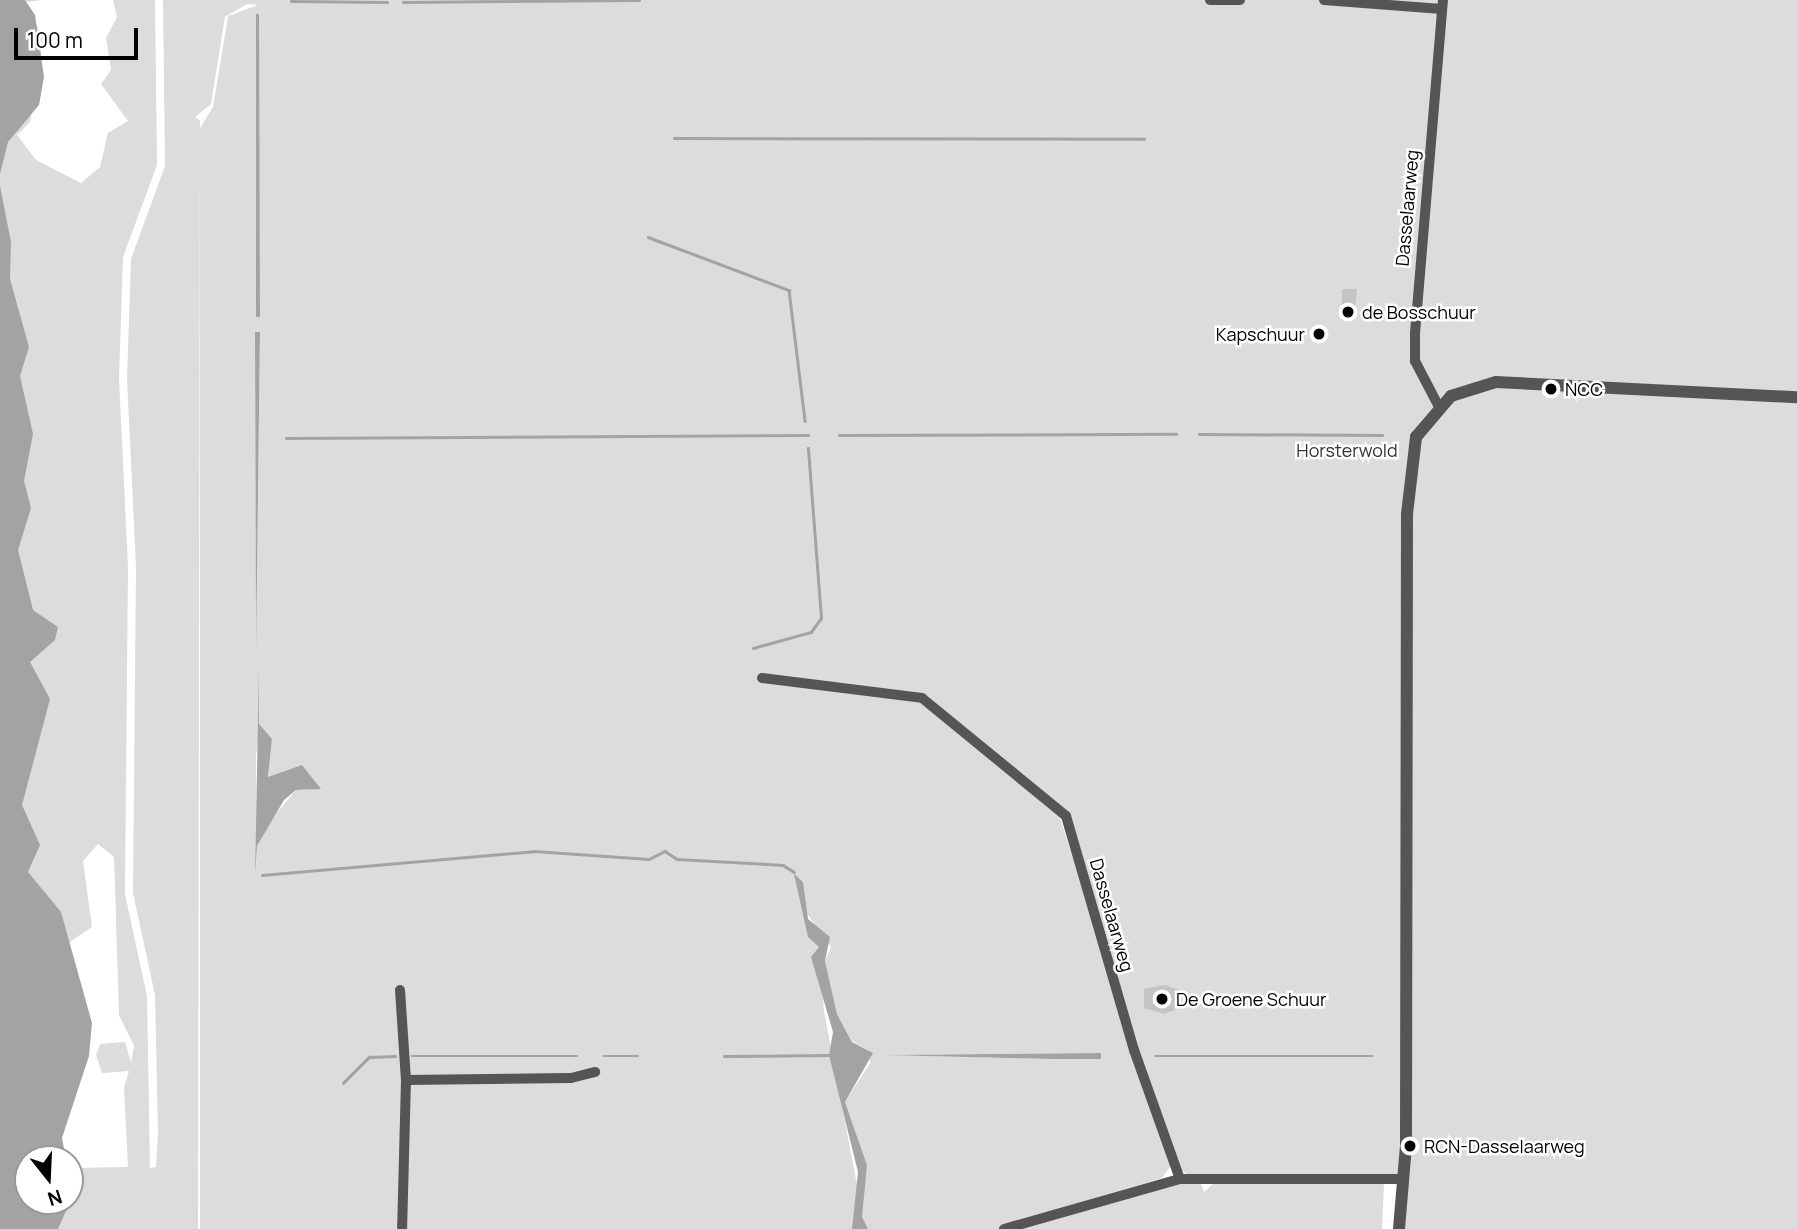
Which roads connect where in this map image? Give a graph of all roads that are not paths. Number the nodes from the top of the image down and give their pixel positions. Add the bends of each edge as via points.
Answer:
1 (1210, 0) edge
2 (1240, 0) edge
3 (1324, 0) edge
4 (1443, 4) edge
5 (1797, 397) edge
6 (1438, 405) junction
7 (762, 678) dead end
8 (400, 990) dead end
9 (595, 1072) dead end
10 (406, 1080) junction
11 (1180, 1179) junction
12 (1404, 1179) junction
13 (402, 1229) edge
14 (1004, 1229) edge
15 (1399, 1229) edge

1 - 2 street
3 - 4 street, Dasselaarweg
4 - 6 street, Dasselaarweg via 1415,333 1415,360
5 - 6 street via 1496,382 1468,387
6 - 12 street via 1416,437 1408,479
7 - 11 street, Dasselaarweg via 922,698 1066,816 1134,1050
8 - 10 street
9 - 10 street via 572,1078
10 - 13 street
11 - 12 street
11 - 14 street
12 - 15 street

